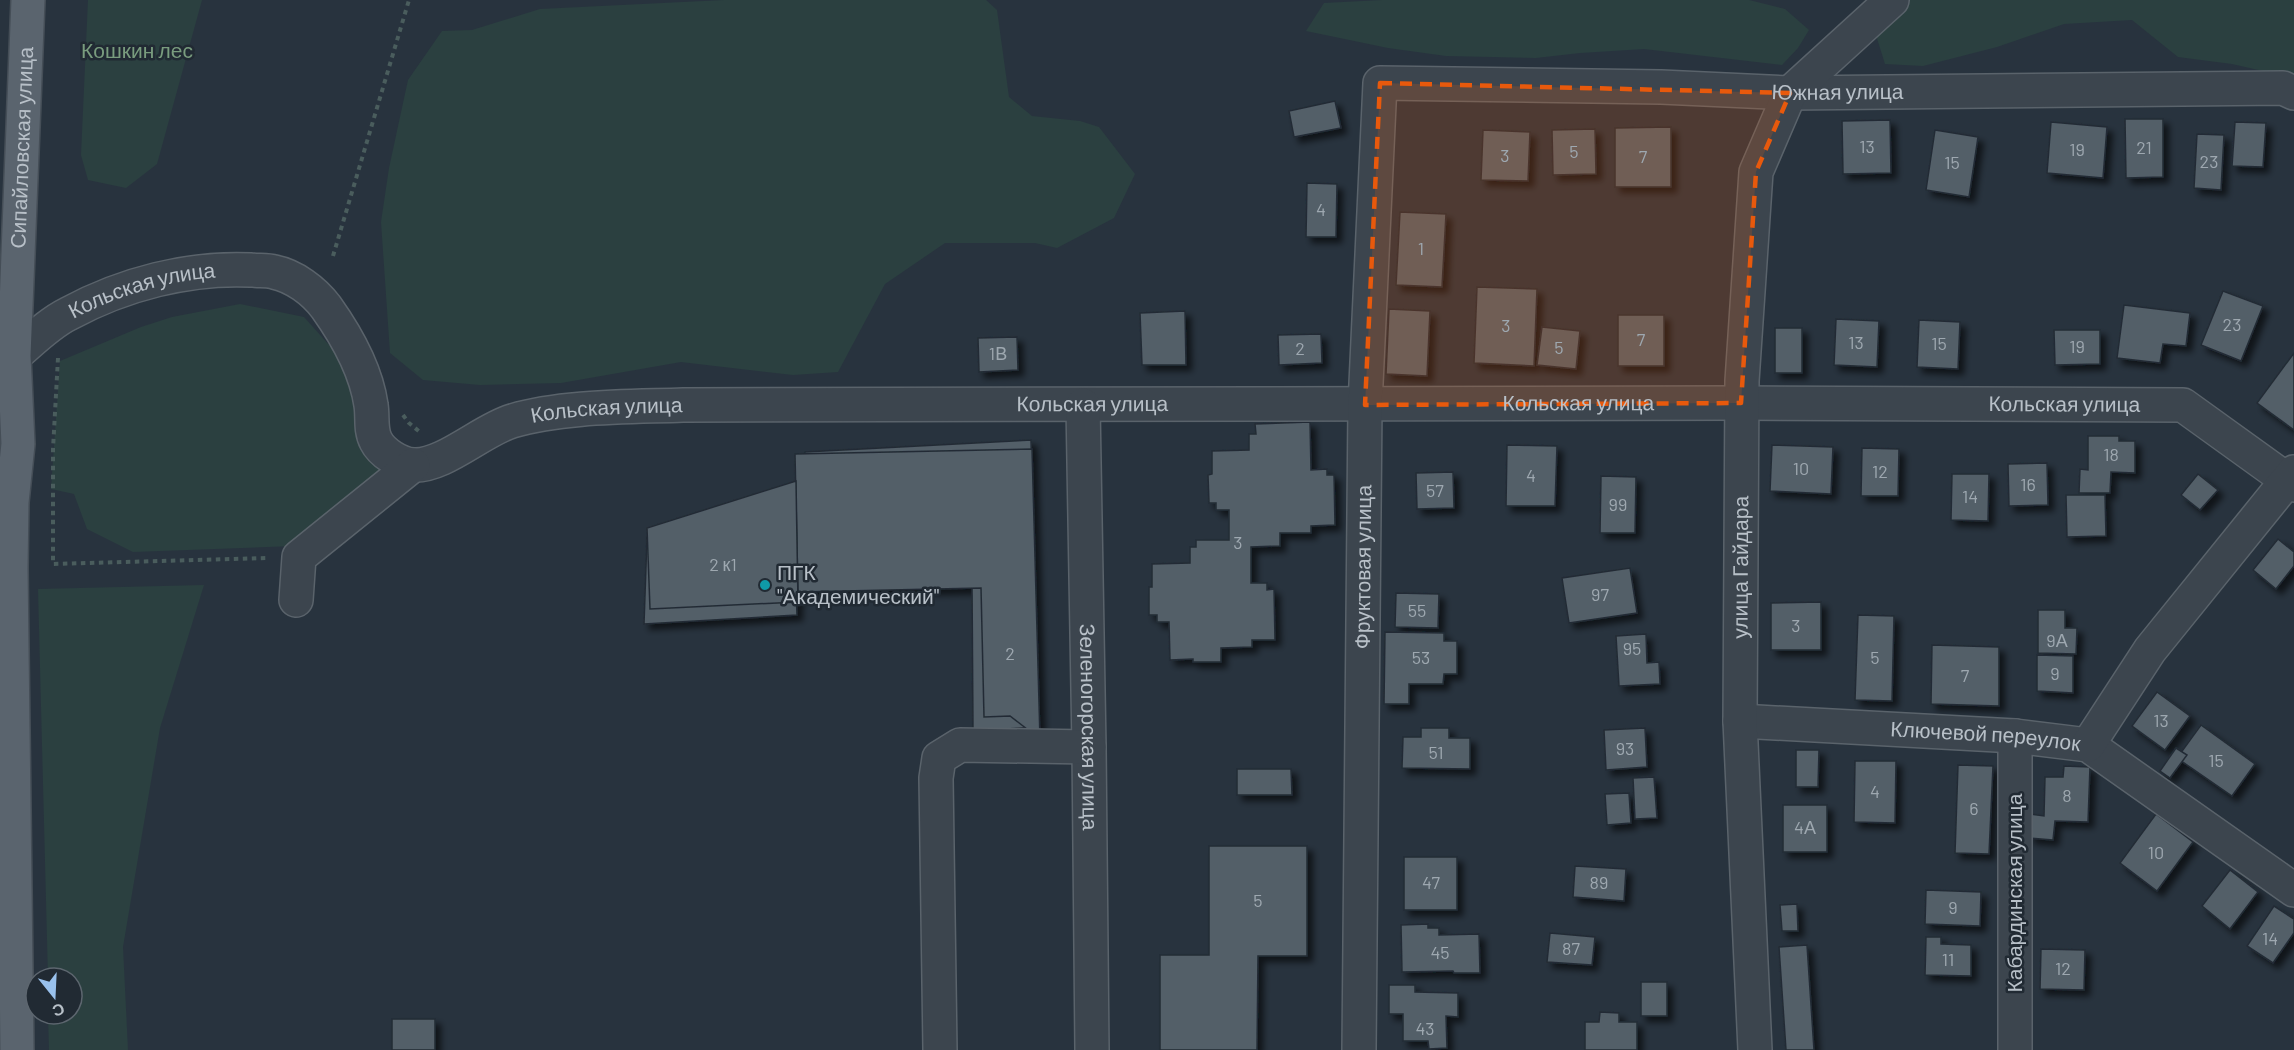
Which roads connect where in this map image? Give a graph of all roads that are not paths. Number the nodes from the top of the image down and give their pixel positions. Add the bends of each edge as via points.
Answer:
1 (27, 0) edge
2 (1892, 0) edge
3 (1380, 83) joint
4 (1790, 93) junction
5 (2294, 93) edge
6 (14, 356) junction
7 (1741, 403) junction
8 (1083, 405) junction
9 (1365, 405) junction
10 (413, 465) junction
11 (2292, 479) edge
12 (6, 502) edge
13 (296, 600) dead end
14 (1740, 721) junction
15 (2015, 736) junction
16 (2088, 745) junction
17 (1089, 747) junction
18 (2294, 890) edge
19 (17, 1050) edge
20 (940, 1050) edge
21 (1092, 1050) edge
22 (1359, 1050) edge
23 (1755, 1050) edge
24 (2015, 1050) edge

1 - 6 main road, Сипайловская улица
2 - 4 street
3 - 4 street, Южная улица
3 - 9 street, Фруктовая улица
4 - 5 street, Южная улица via 2283,88
4 - 7 street, улица Гайдара via 1756,172
6 - 10 street, Кольская улица via 61,318 134,285 232,269 274,272 300,282 325,306 348,341 365,381 376,441 391,457
6 - 12 main road, Сипайловская улица via 18,444
7 - 9 street, Кольская улица
7 - 11 street, Кольская улица via 2183,405
7 - 14 street, улица Гайдара
8 - 9 street, Кольская улица
8 - 10 street, Кольская улица via 616,407 511,421 457,451
8 - 17 street, Зеленогорская улица
9 - 22 street, Фруктовая улица
10 - 13 street via 299,557
11 - 16 street via 2150,650
12 - 19 main road, Сипайловская улица via 11,590
14 - 15 street, Ключевой переулок
14 - 23 street, улица Гайдара
15 - 16 street, Ключевой переулок
15 - 24 street, Кабардинская улица
16 - 18 street, Ключевой переулок
17 - 20 street via 960,745 939,758 936,778
17 - 21 street, Зеленогорская улица

